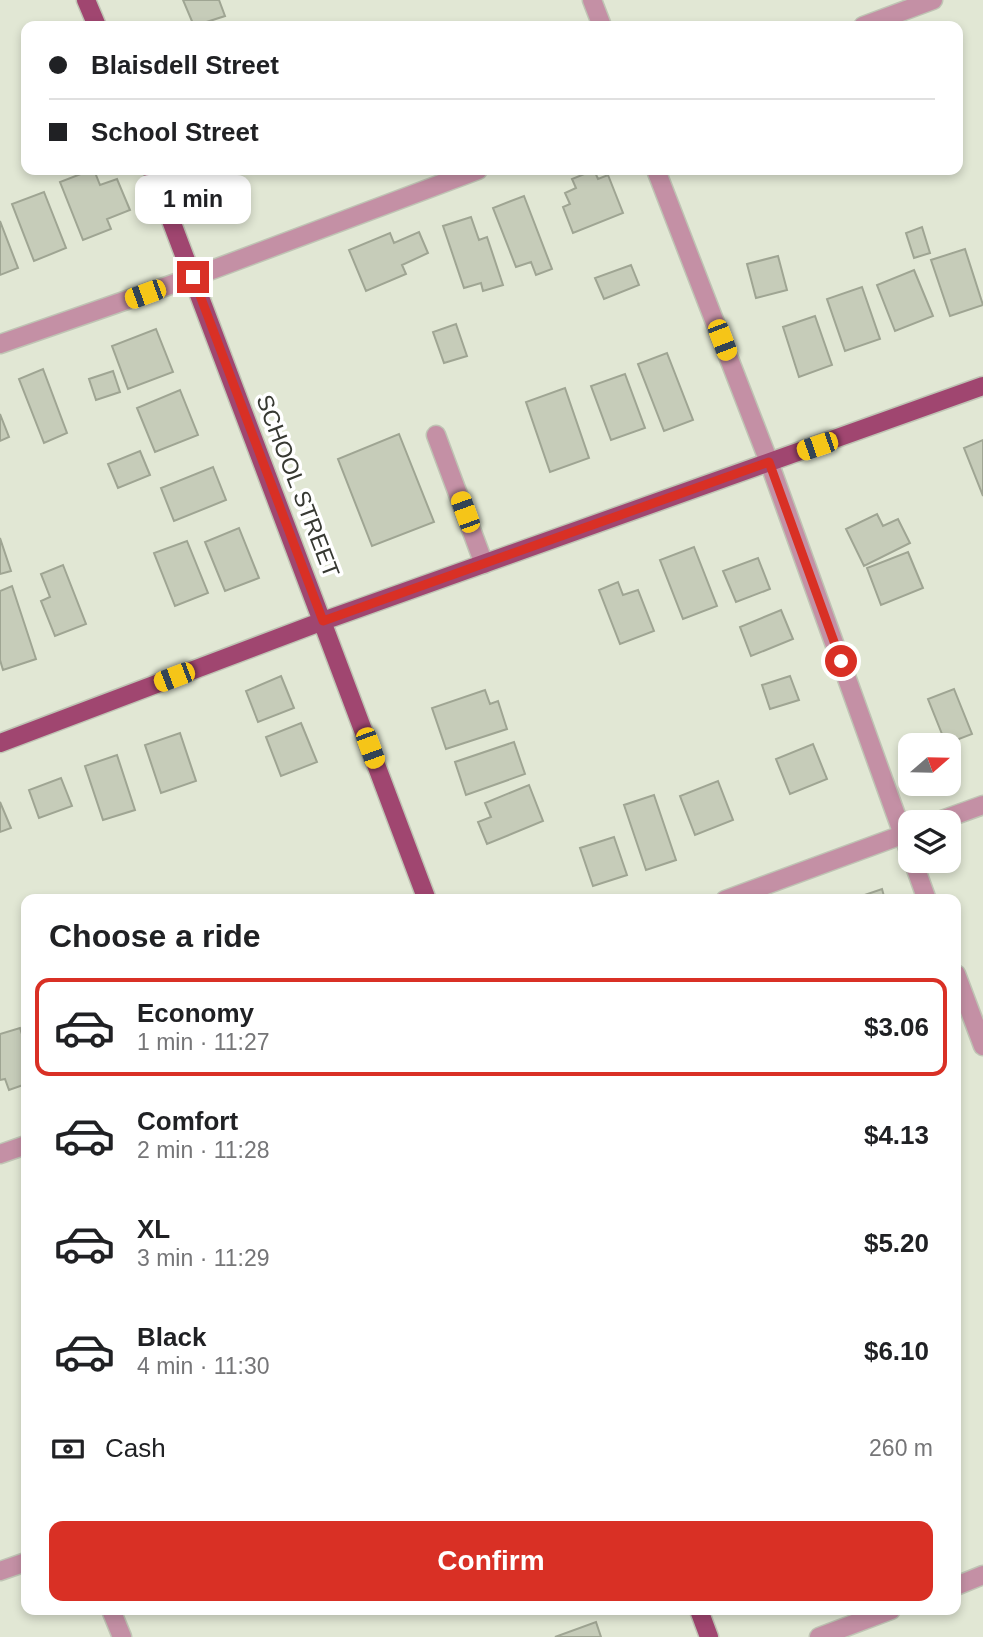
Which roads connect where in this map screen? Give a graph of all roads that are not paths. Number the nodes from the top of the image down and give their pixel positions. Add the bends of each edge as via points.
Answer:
1 (86, 0) edge
2 (592, 0) edge
3 (933, 0) edge
4 (94, 21) edge
5 (600, 21) edge
6 (876, 21) edge
7 (154, 175) edge
8 (465, 175) edge
9 (658, 175) edge
10 (193, 277) junction
11 (0, 344) edge
12 (983, 386) edge
13 (436, 435) dead end
14 (769, 462) junction
15 (484, 564) junction
16 (323, 621) junction
17 (0, 743) edge
18 (983, 805) edge
19 (898, 812) edge
20 (961, 813) edge
21 (898, 837) edge
22 (917, 873) edge
23 (425, 894) edge
24 (741, 894) edge
25 (925, 894) edge
26 (961, 987) edge
27 (983, 1046) edge
28 (21, 1147) edge
29 (0, 1154) edge
30 (21, 1564) edge
31 (0, 1572) edge
32 (983, 1575) edge
33 (961, 1584) edge
34 (113, 1615) edge
35 (701, 1615) edge
36 (878, 1615) edge
37 (122, 1637) edge
38 (709, 1637) edge
39 (819, 1637) edge

1 - 4 main road
2 - 5 street
3 - 6 street
7 - 10 main road, SCHOOL STREET
8 - 10 street
9 - 14 street
10 - 11 street
10 - 16 main road, SCHOOL STREET
12 - 14 main road
13 - 15 street
14 - 15 main road
14 - 19 street
15 - 16 main road
16 - 17 main road
16 - 23 main road, SCHOOL STREET
18 - 20 street
21 - 24 street
22 - 25 street
26 - 27 street
28 - 29 street
30 - 31 street
32 - 33 street
34 - 37 street
35 - 38 main road
36 - 39 street

